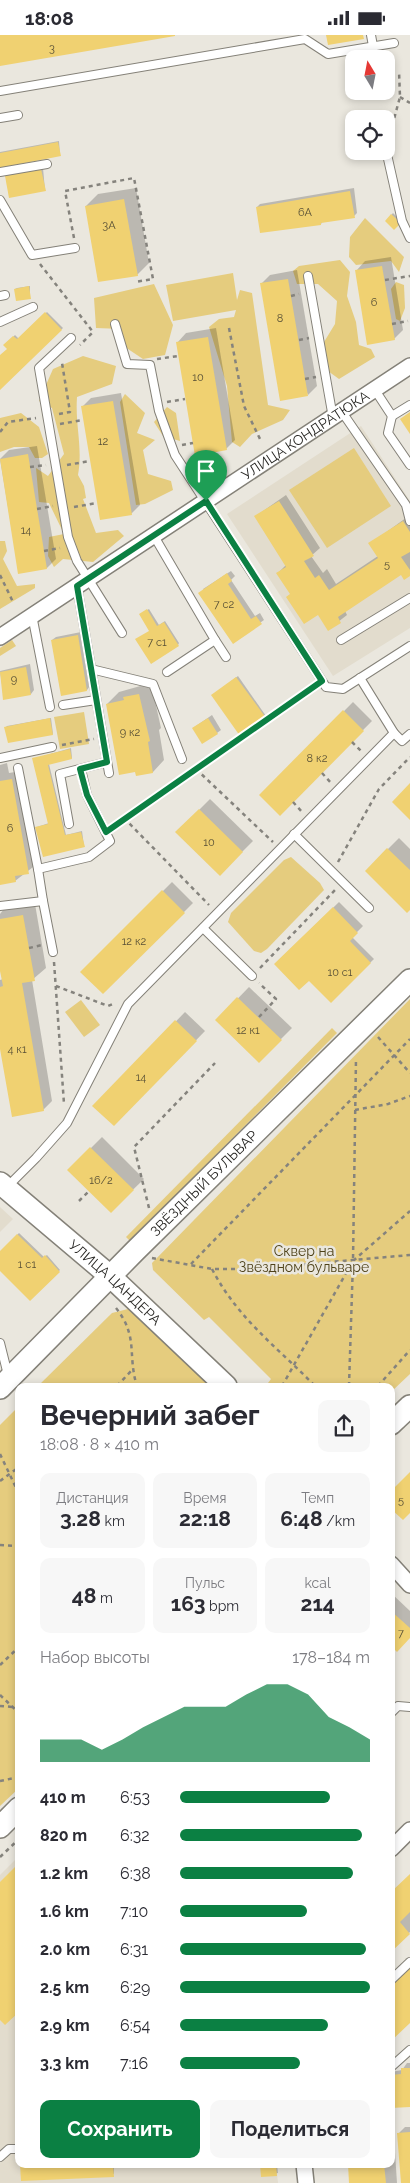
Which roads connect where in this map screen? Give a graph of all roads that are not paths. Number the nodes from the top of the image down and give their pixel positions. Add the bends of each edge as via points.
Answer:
1 (273, 35) edge
2 (371, 35) edge
3 (394, 43) dead end
4 (274, 44) junction
5 (373, 46) junction
6 (0, 91) edge
7 (18, 115) dead end
8 (0, 118) edge
9 (388, 160) edge
10 (47, 164) dead end
11 (0, 172) edge
12 (0, 200) edge
13 (410, 238) edge
14 (75, 248) road end
15 (308, 276) dead end
16 (32, 307) dead end
17 (0, 322) edge
18 (115, 324) dead end
19 (71, 338) dead end
20 (410, 367) edge
21 (375, 390) junction
22 (410, 405) edge
23 (338, 415) junction
24 (392, 417) junction
25 (410, 465) edge
26 (206, 501) junction
27 (410, 521) edge
28 (154, 536) junction
29 (82, 582) junction
30 (410, 597) edge
31 (32, 615) junction
32 (122, 633) dead end
33 (0, 637) edge
34 (215, 640) junction
35 (341, 640) dead end
36 (410, 646) edge
37 (226, 657) dead end
38 (91, 669) junction
39 (167, 672) dead end
40 (360, 678) junction
41 (96, 699) junction
42 (63, 705) dead end
43 (50, 707) dead end
44 (394, 733) junction
45 (410, 734) edge
46 (52, 747) road end
47 (0, 758) edge
48 (182, 759) dead end
49 (107, 762) junction
50 (18, 767) dead end
51 (80, 769) junction
52 (109, 773) dead end
53 (69, 824) dead end
54 (294, 834) junction
55 (38, 869) junction
56 (43, 901) junction
57 (0, 906) edge
58 (369, 908) dead end
59 (203, 928) junction
60 (53, 952) road end
61 (252, 976) road end
62 (410, 980) edge
63 (2, 1188) edge
64 (110, 1276) junction
65 (0, 1343) edge
66 (223, 1383) edge
67 (5, 1384) edge
68 (410, 1406) edge
69 (395, 1420) edge
70 (395, 1568) edge
71 (410, 1585) edge
72 (410, 1707) edge
73 (395, 1709) edge
74 (15, 1812) edge
75 (0, 1827) edge
76 (410, 1830) edge
77 (395, 1843) edge
78 (410, 1962) edge
79 (395, 1976) edge
80 (410, 2050) edge
81 (395, 2063) edge
82 (15, 2149) edge
83 (0, 2157) edge
84 (304, 2168) edge
85 (306, 2183) edge

1 - 4 lane
2 - 5 lane
3 - 5 lane
4 - 5 lane via 305,39 328,54
4 - 6 lane
7 - 8 lane
9 - 13 lane via 402,221
10 - 11 lane
12 - 14 lane via 32,255
15 - 23 lane
16 - 17 lane
18 - 26 lane via 127,364 150,365 159,411 175,455
19 - 29 lane via 39,369 60,507
20 - 21 street, УЛИЦА КОНДРАТЮКА
21 - 23 street, УЛИЦА КОНДРАТЮКА
21 - 24 lane
22 - 24 lane
23 - 26 street, УЛИЦА КОНДРАТЮКА
23 - 27 lane via 406,505
24 - 25 lane via 388,433
26 - 28 street, УЛИЦА КОНДРАТЮКА
26 - 40 lane via 326,687 343,689
28 - 29 street, УЛИЦА КОНДРАТЮКА
28 - 34 lane
29 - 31 street, УЛИЦА КОНДРАТЮКА
29 - 32 lane
29 - 38 lane
30 - 35 lane
31 - 33 street, УЛИЦА КОНДРАТЮКА
31 - 43 lane
34 - 37 lane
34 - 39 lane
36 - 40 lane
38 - 41 lane
38 - 48 lane via 153,684
40 - 44 lane
41 - 42 lane
41 - 49 lane
44 - 45 lane via 402,741
44 - 54 lane
46 - 47 lane
49 - 51 lane
49 - 52 lane
50 - 55 lane
51 - 53 lane via 60,774
51 - 55 lane via 87,795 110,841 88,857
54 - 58 lane
54 - 59 lane
55 - 56 lane
56 - 57 lane
56 - 60 lane
59 - 61 lane
59 - 63 lane via 128,1004 67,1123 36,1158
62 - 64 street, ЗВЁЗДНЫЙ БУЛЬВАР
63 - 64 street, УЛИЦА ЦАНДЕРА
64 - 66 street, УЛИЦА ЦАНДЕРА
64 - 67 street, ЗВЁЗДНЫЙ БУЛЬВАР
65 - 67 lane
68 - 69 street
70 - 71 street
72 - 73 lane via 398,1706
74 - 75 street
76 - 77 street
78 - 79 lane
80 - 81 lane
82 - 83 lane via 9,2149
84 - 85 street

